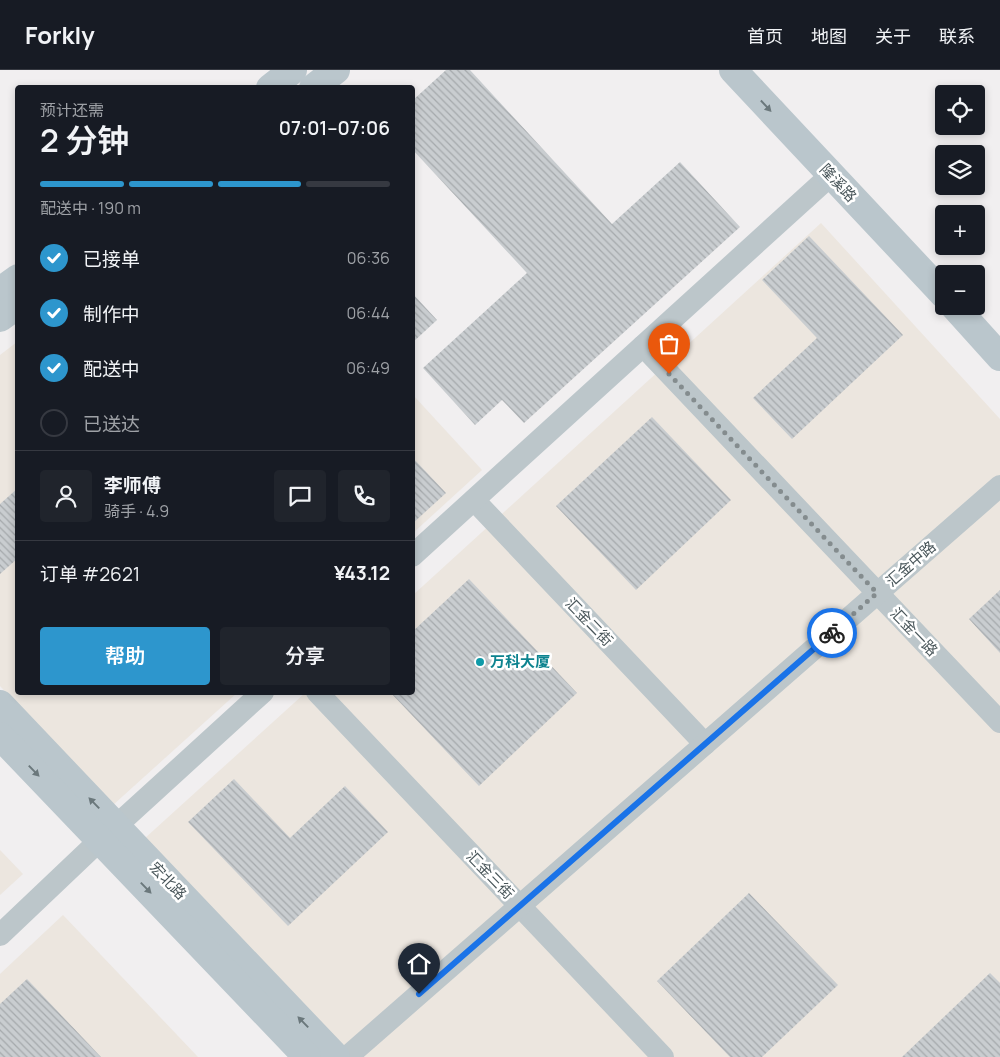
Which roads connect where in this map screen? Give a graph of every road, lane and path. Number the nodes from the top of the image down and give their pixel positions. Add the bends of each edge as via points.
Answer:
1 (293, 70) edge
2 (336, 70) edge
3 (733, 70) edge
4 (758, 70) edge
5 (274, 85) edge
6 (317, 85) edge
7 (831, 175) junction
8 (937, 265) edge
9 (15, 280) edge
10 (935, 285) edge
11 (0, 291) edge
12 (15, 307) edge
13 (962, 315) edge
14 (983, 315) edge
15 (0, 318) edge
16 (1000, 334) edge
17 (643, 346) junction
18 (1000, 357) edge
19 (1000, 486) edge
20 (474, 500) junction
21 (415, 553) edge
22 (877, 593) junction
23 (260, 695) edge
24 (320, 695) edge
25 (0, 704) edge
26 (1000, 722) edge
27 (0, 736) edge
28 (705, 744) junction
29 (108, 833) junction
30 (520, 906) junction
31 (0, 934) edge
32 (308, 1057) edge
33 (336, 1057) edge
34 (347, 1057) edge
35 (663, 1057) edge

1 - 5 street
2 - 6 street
3 -> 7 street, 隆溪路
4 - 8 street, 隆溪路
7 - 10 street, 隆溪路
7 - 17 street
9 - 11 street
12 - 15 street
13 - 18 street
14 - 16 street
17 - 20 street
17 - 22 street, 汇金一路
19 - 22 street, 汇金中路
20 - 21 street
20 - 28 street, 汇金二街
22 - 26 street, 汇金一路
22 - 28 street, 汇金中路
23 - 29 street
24 - 30 street, 汇金三街
29 -> 25 street, 宏北路
27 -> 29 street, 宏北路
28 - 30 street, 汇金中路
29 - 31 street
29 -> 32 street, 宏北路
33 -> 29 street, 宏北路
30 - 34 street, 汇金中路
30 - 35 street, 汇金三街

